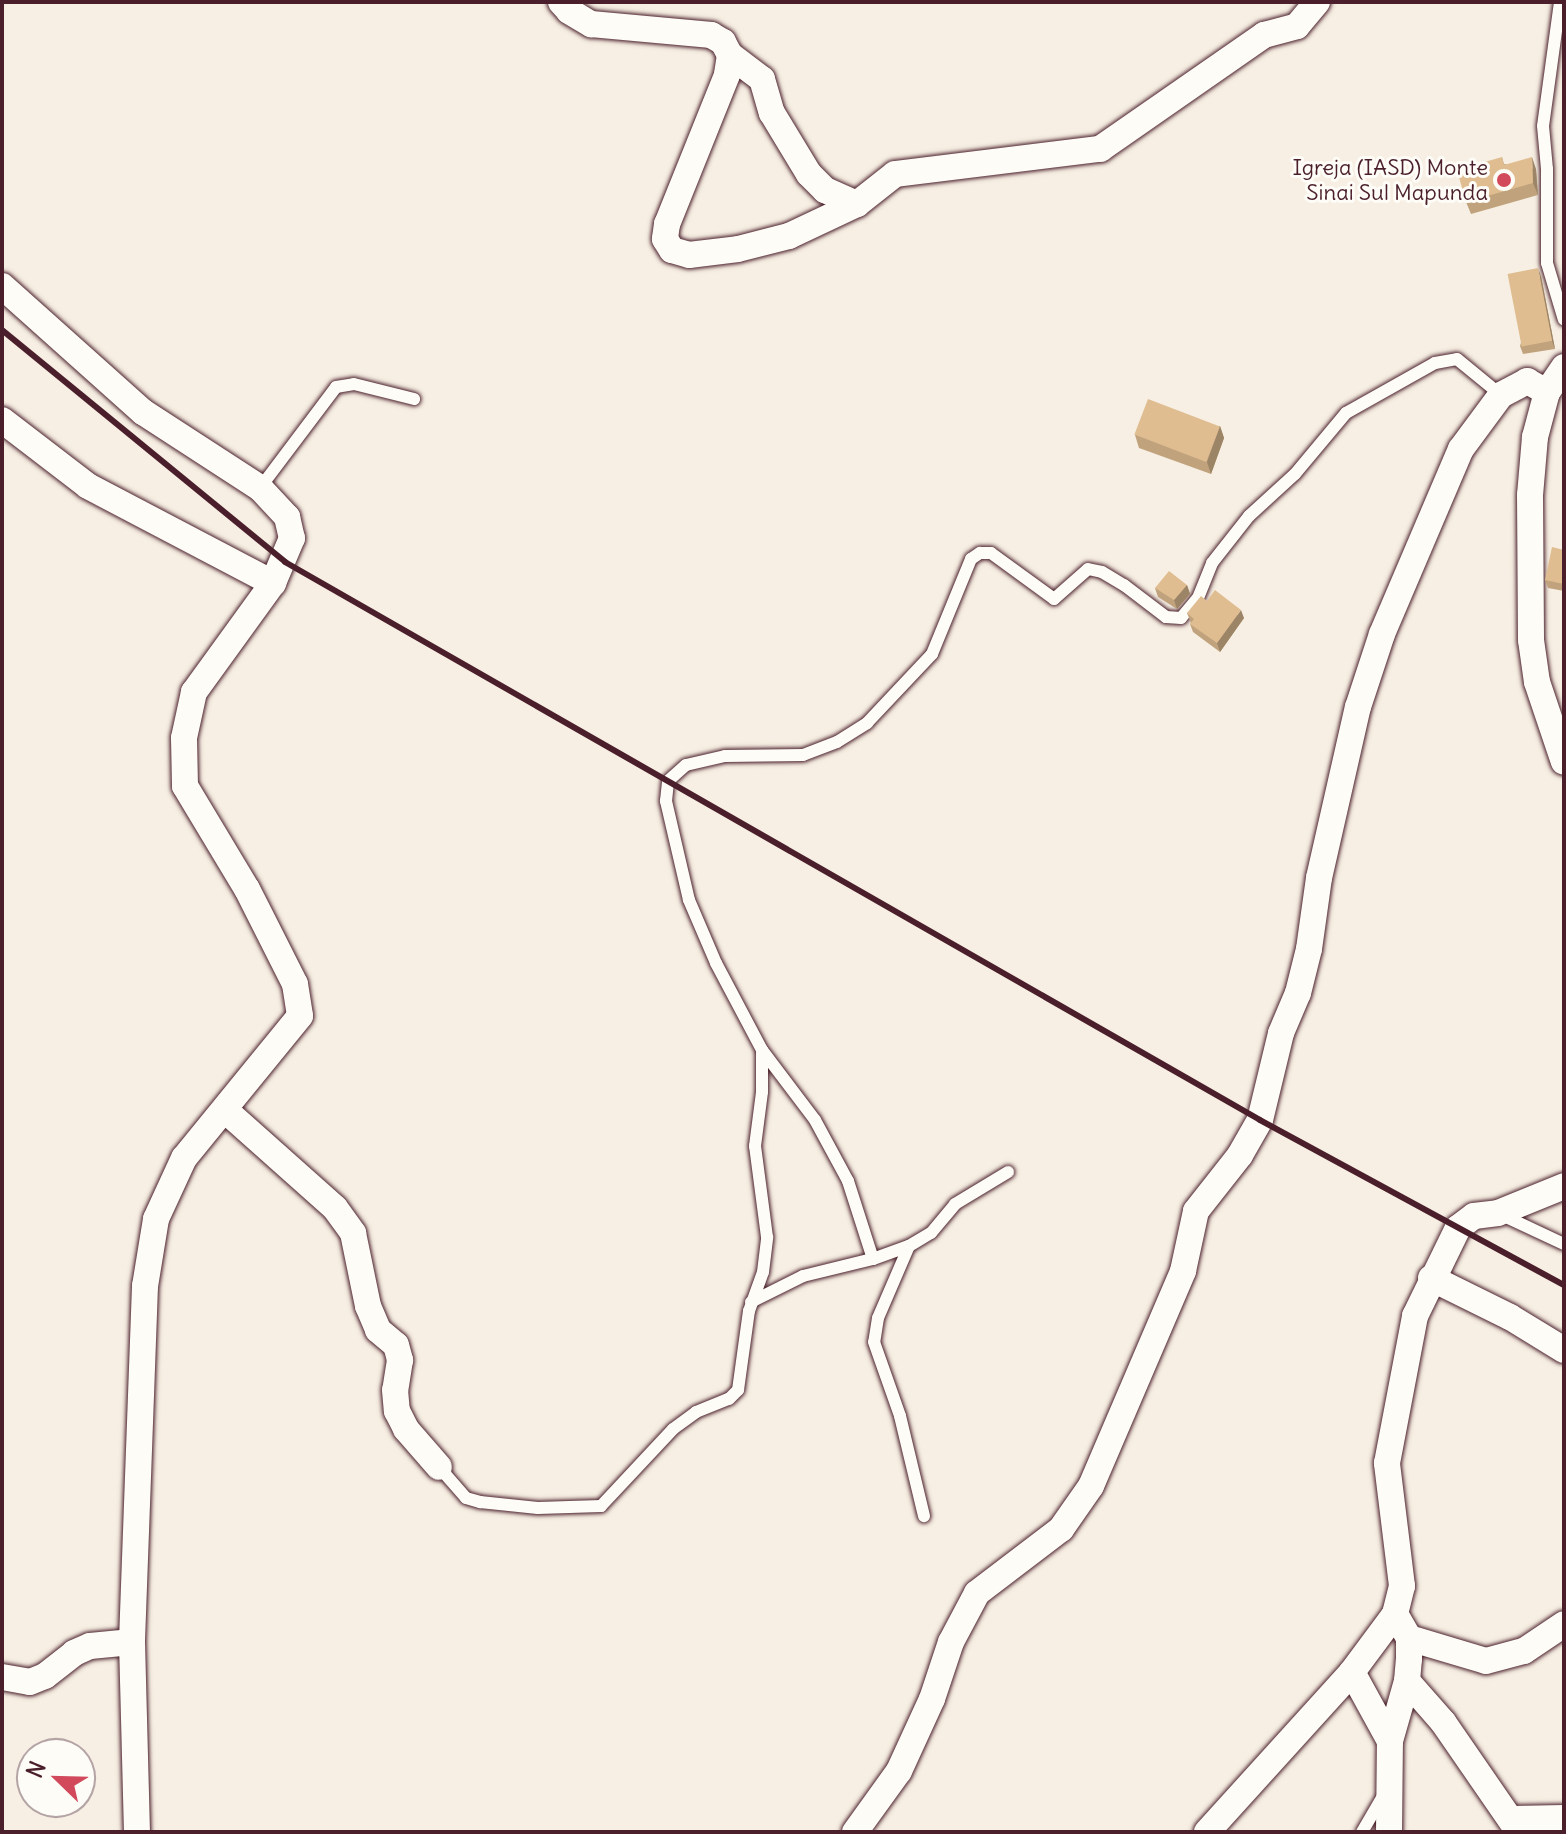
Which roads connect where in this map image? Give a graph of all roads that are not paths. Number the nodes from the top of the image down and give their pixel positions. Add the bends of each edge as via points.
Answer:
1 (561, 2) edge
2 (1317, 2) edge
3 (1560, 2) edge
4 (730, 55) junction
5 (857, 204) junction
6 (2, 286) edge
7 (1564, 320) edge
8 (1564, 367) edge
9 (1547, 392) junction
10 (1501, 395) junction
11 (414, 399) dead end
12 (2, 420) edge
13 (260, 488) junction
14 (273, 583) junction
15 (1564, 762) edge
16 (762, 1050) junction
17 (225, 1110) junction
18 (1008, 1172) dead end
19 (1564, 1186) edge
20 (1498, 1213) junction
21 (1564, 1244) edge
22 (909, 1246) junction
23 (873, 1259) junction
24 (1431, 1278) junction
25 (751, 1302) junction
26 (1564, 1350) edge
27 (439, 1467) joint
28 (924, 1516) dead end
29 (1395, 1614) junction
30 (1564, 1624) edge
31 (1409, 1638) junction
32 (132, 1642) junction
33 (1352, 1672) junction
34 (2, 1677) edge
35 (1407, 1681) junction
36 (1390, 1741) junction
37 (1390, 1783) junction
38 (1564, 1818) edge
39 (1516, 1826) edge
40 (137, 1832) edge
41 (855, 1832) edge
42 (1207, 1832) edge
43 (1362, 1832) edge
44 (1389, 1832) edge

1 - 4 street via 591,24 711,35
2 - 5 street via 1297,26 1264,35 1100,149 895,174
3 - 7 lane via 1543,126 1547,263
4 - 5 street via 762,79 772,113 809,174 825,190
4 - 5 street via 727,75 667,224 665,239 672,250 689,255 738,249 789,236
6 - 13 street via 143,412
8 - 9 street
9 - 10 street via 1527,381
9 - 15 street via 1535,437 1530,495 1531,640 1537,682
10 - 16 lane via 1457,359 1435,363 1346,413 1295,474 1249,516 1212,563 1198,598 1181,618 1166,617 1124,585 1088,569 1054,599 991,553 980,553 971,559 932,654 867,723 803,755 725,756 686,765 668,781 666,801 689,900
10 - 41 street via 1461,449 1382,634 1358,707 1298,993 1281,1033 1260,1120 1196,1211 1183,1271 1091,1486 1061,1529 977,1593 951,1642 899,1771
11 - 13 lane via 354,384 336,387
12 - 14 street via 88,486
13 - 14 street via 287,517 292,538
14 - 17 street via 194,692 184,738 185,786 247,889 300,998 300,1016 291,1030
16 - 23 lane via 815,1120 848,1181
16 - 25 lane via 755,1146 767,1237 763,1272
17 - 27 street via 335,1208 353,1233 368,1306 378,1330 396,1345 400,1360 397,1411
17 - 32 street via 184,1158 156,1219 145,1286
18 - 22 lane via 955,1204 931,1233
19 - 20 street
20 - 21 lane
20 - 24 street via 1474,1216 1458,1228
22 - 23 lane
22 - 28 lane via 878,1318 874,1342 900,1416
23 - 25 lane via 803,1276
24 - 26 street
24 - 29 street via 1415,1316 1387,1463 1402,1586
25 - 27 lane via 738,1390 673,1429 601,1506 538,1508 480,1502 466,1498
29 - 31 street
29 - 33 street
30 - 31 street via 1524,1651 1486,1661
31 - 35 street
32 - 34 street via 90,1646 30,1682
32 - 40 street
33 - 36 street
33 - 42 street
35 - 36 street
35 - 39 street via 1443,1722
36 - 37 street
37 - 43 lane
37 - 44 street
38 - 39 street

